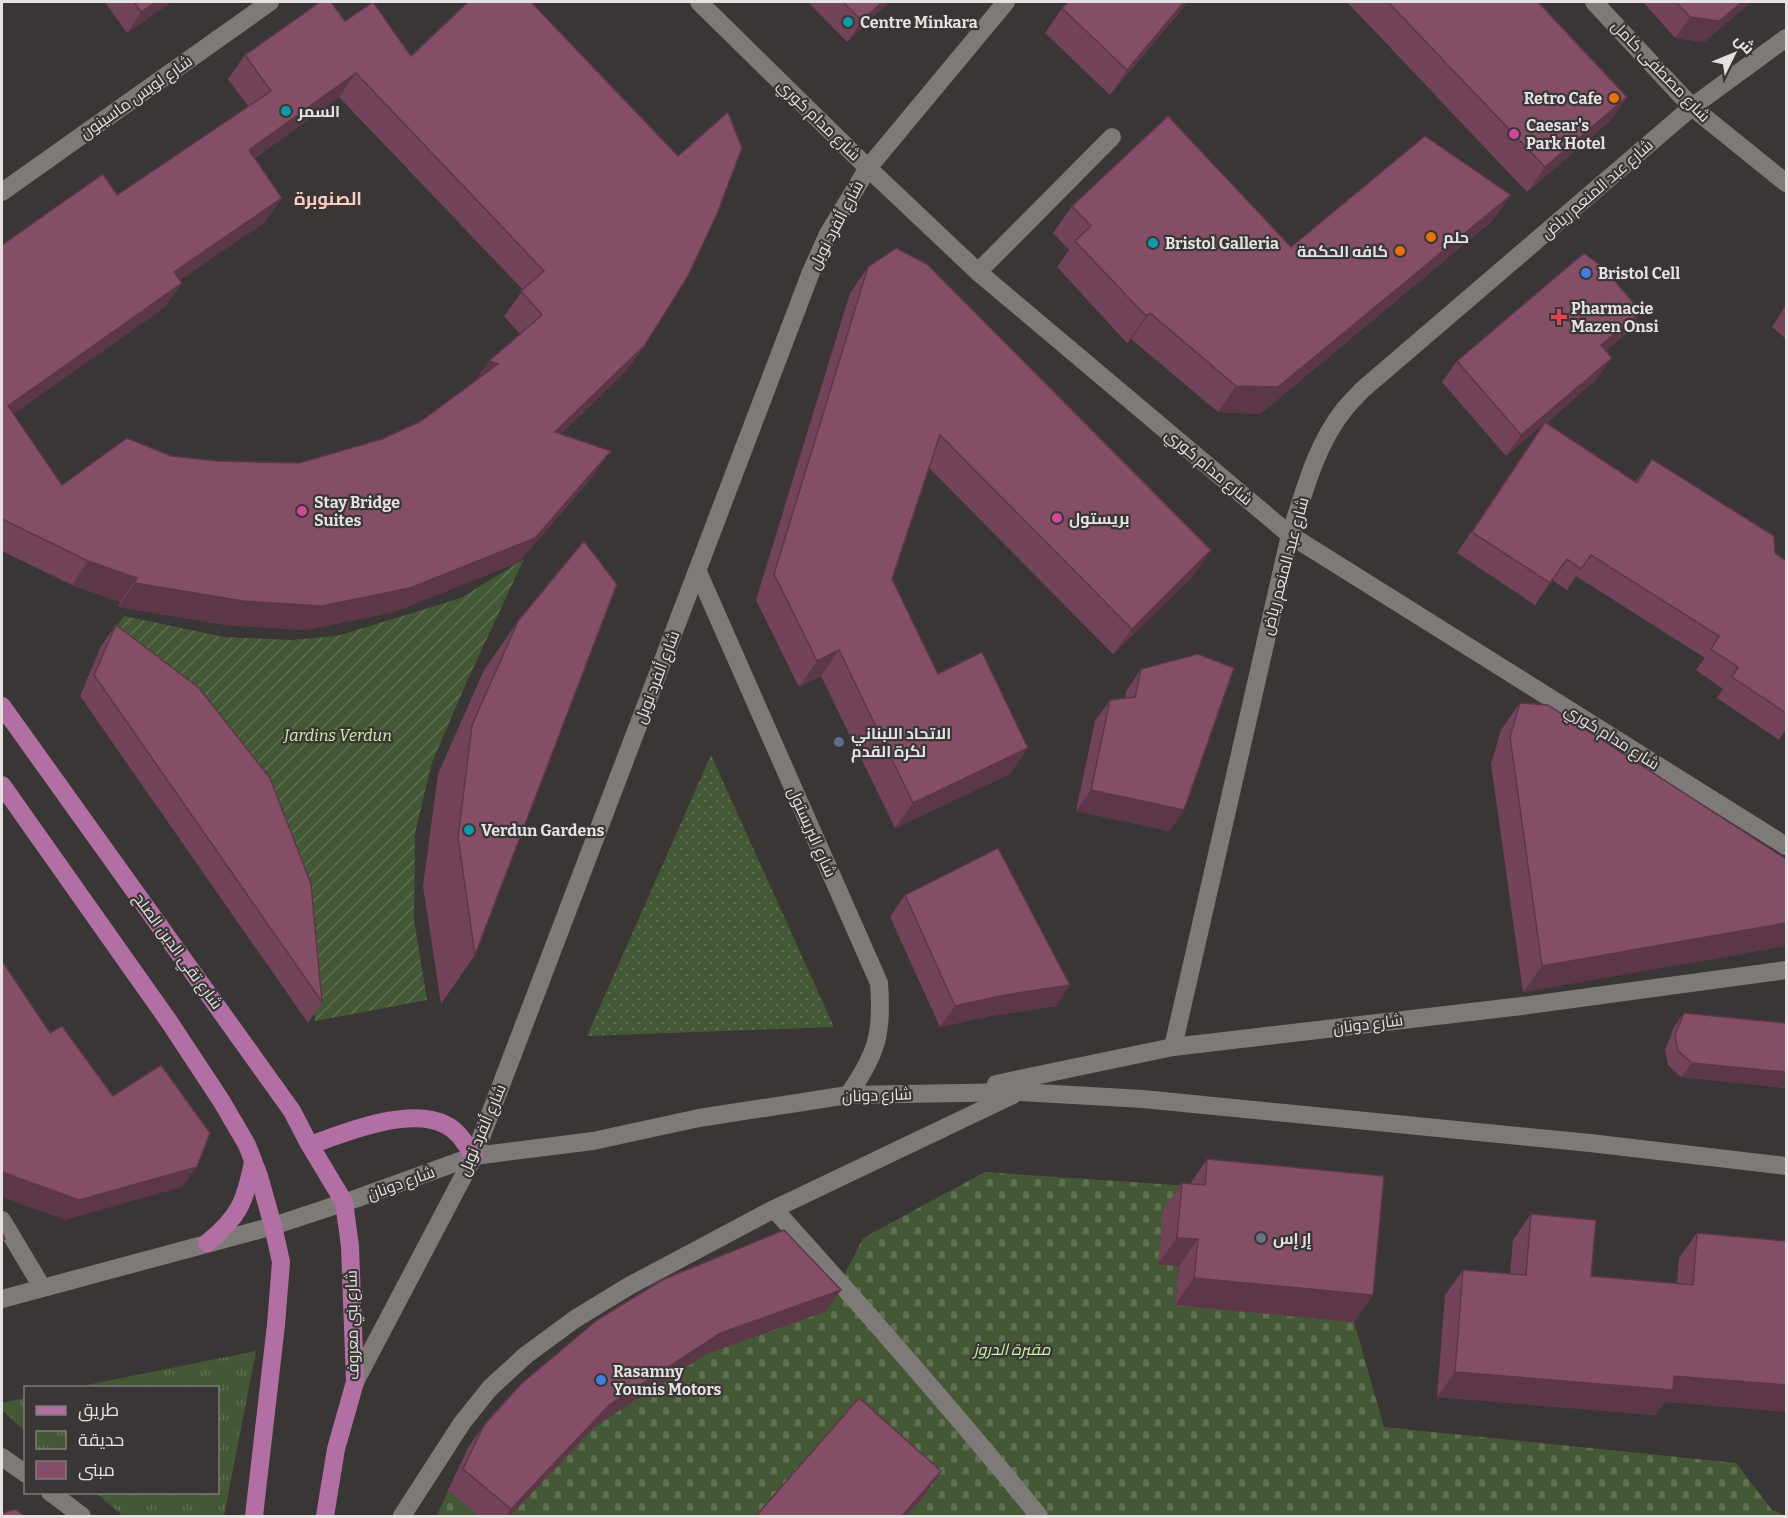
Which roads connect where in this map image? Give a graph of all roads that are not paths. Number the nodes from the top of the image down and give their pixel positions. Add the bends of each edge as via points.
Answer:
1 (270, 2) edge
2 (699, 2) edge
3 (1006, 2) edge
4 (1594, 2) edge
5 (1786, 38) edge
6 (1692, 107) junction
7 (1112, 137) dead end
8 (868, 168) junction
9 (1786, 183) edge
10 (2, 192) edge
11 (978, 272) junction
12 (1290, 535) junction
13 (698, 572) junction
14 (2, 706) edge
15 (2, 785) edge
16 (1786, 846) edge
17 (1786, 970) edge
18 (1173, 1047) junction
19 (1020, 1092) junction
20 (951, 1093) junction
21 (848, 1095) junction
22 (311, 1145) junction
23 (474, 1156) junction
24 (253, 1161) junction
25 (1786, 1166) edge
26 (344, 1202) junction
27 (774, 1209) junction
28 (2, 1220) edge
29 (273, 1226) junction
30 (207, 1243) junction
31 (42, 1287) junction
32 (2, 1299) edge
33 (355, 1382) junction
34 (2, 1457) edge
35 (24, 1473) edge
36 (53, 1494) edge
37 (82, 1516) edge
38 (254, 1516) edge
39 (326, 1516) edge
40 (402, 1516) edge
41 (1039, 1516) edge

1 - 10 street, شارع لويس ماسينون
2 - 8 street, شارع مدام كوري
3 - 8 street, شارع ألفرد نوبل
4 - 6 street, شارع مصطفى كامل
5 - 6 street, شارع عبد المنعم رياض
6 - 9 street, شارع مصطفى كامل
6 - 12 street, شارع عبد المنعم رياض via 1342,411 1317,454
7 - 11 street
8 - 11 street, شارع مدام كوري
8 - 13 street, شارع ألفرد نوبل via 828,234 811,272
11 - 12 street, شارع مدام كوري
12 - 16 street, شارع مدام كوري
12 - 18 street, شارع عبد المنعم رياض
13 - 21 street, شارع البريستول via 879,983 877,1043 865,1071
13 - 23 street, شارع ألفرد نوبل
14 - 22 main road, شارع تقي الدين الصلح via 288,1104
15 - 24 main road via 176,1033 222,1102
17 - 18 street, شارع دونان
18 - 20 street, شارع دونان
19 - 20 street, شارع دونان
19 - 25 street, شارع دونان via 1166,1101
19 - 27 street
20 - 21 street, شارع دونان
21 - 23 street, شارع دونان via 699,1118 593,1141
22 - 23 main road via 377,1122 414,1119 447,1125
22 - 26 main road, شارع تقي الدين الصلح
23 - 26 street, شارع دونان
23 - 33 street, شارع ألفرد نوبل
24 - 29 main road
24 - 30 main road via 241,1206 233,1220
26 - 29 street, شارع دونان
26 - 33 main road, شارع بني معروف via 350,1246
27 - 40 street via 629,1286 526,1354 490,1388 462,1423
27 - 41 street via 954,1412
28 - 31 street
29 - 30 street, شارع دونان
29 - 38 main road via 280,1262 276,1325
30 - 31 street, شارع دونان
31 - 32 street, شارع دونان
33 - 39 main road, شارع بني معروف via 336,1449
34 - 35 street
36 - 37 street

